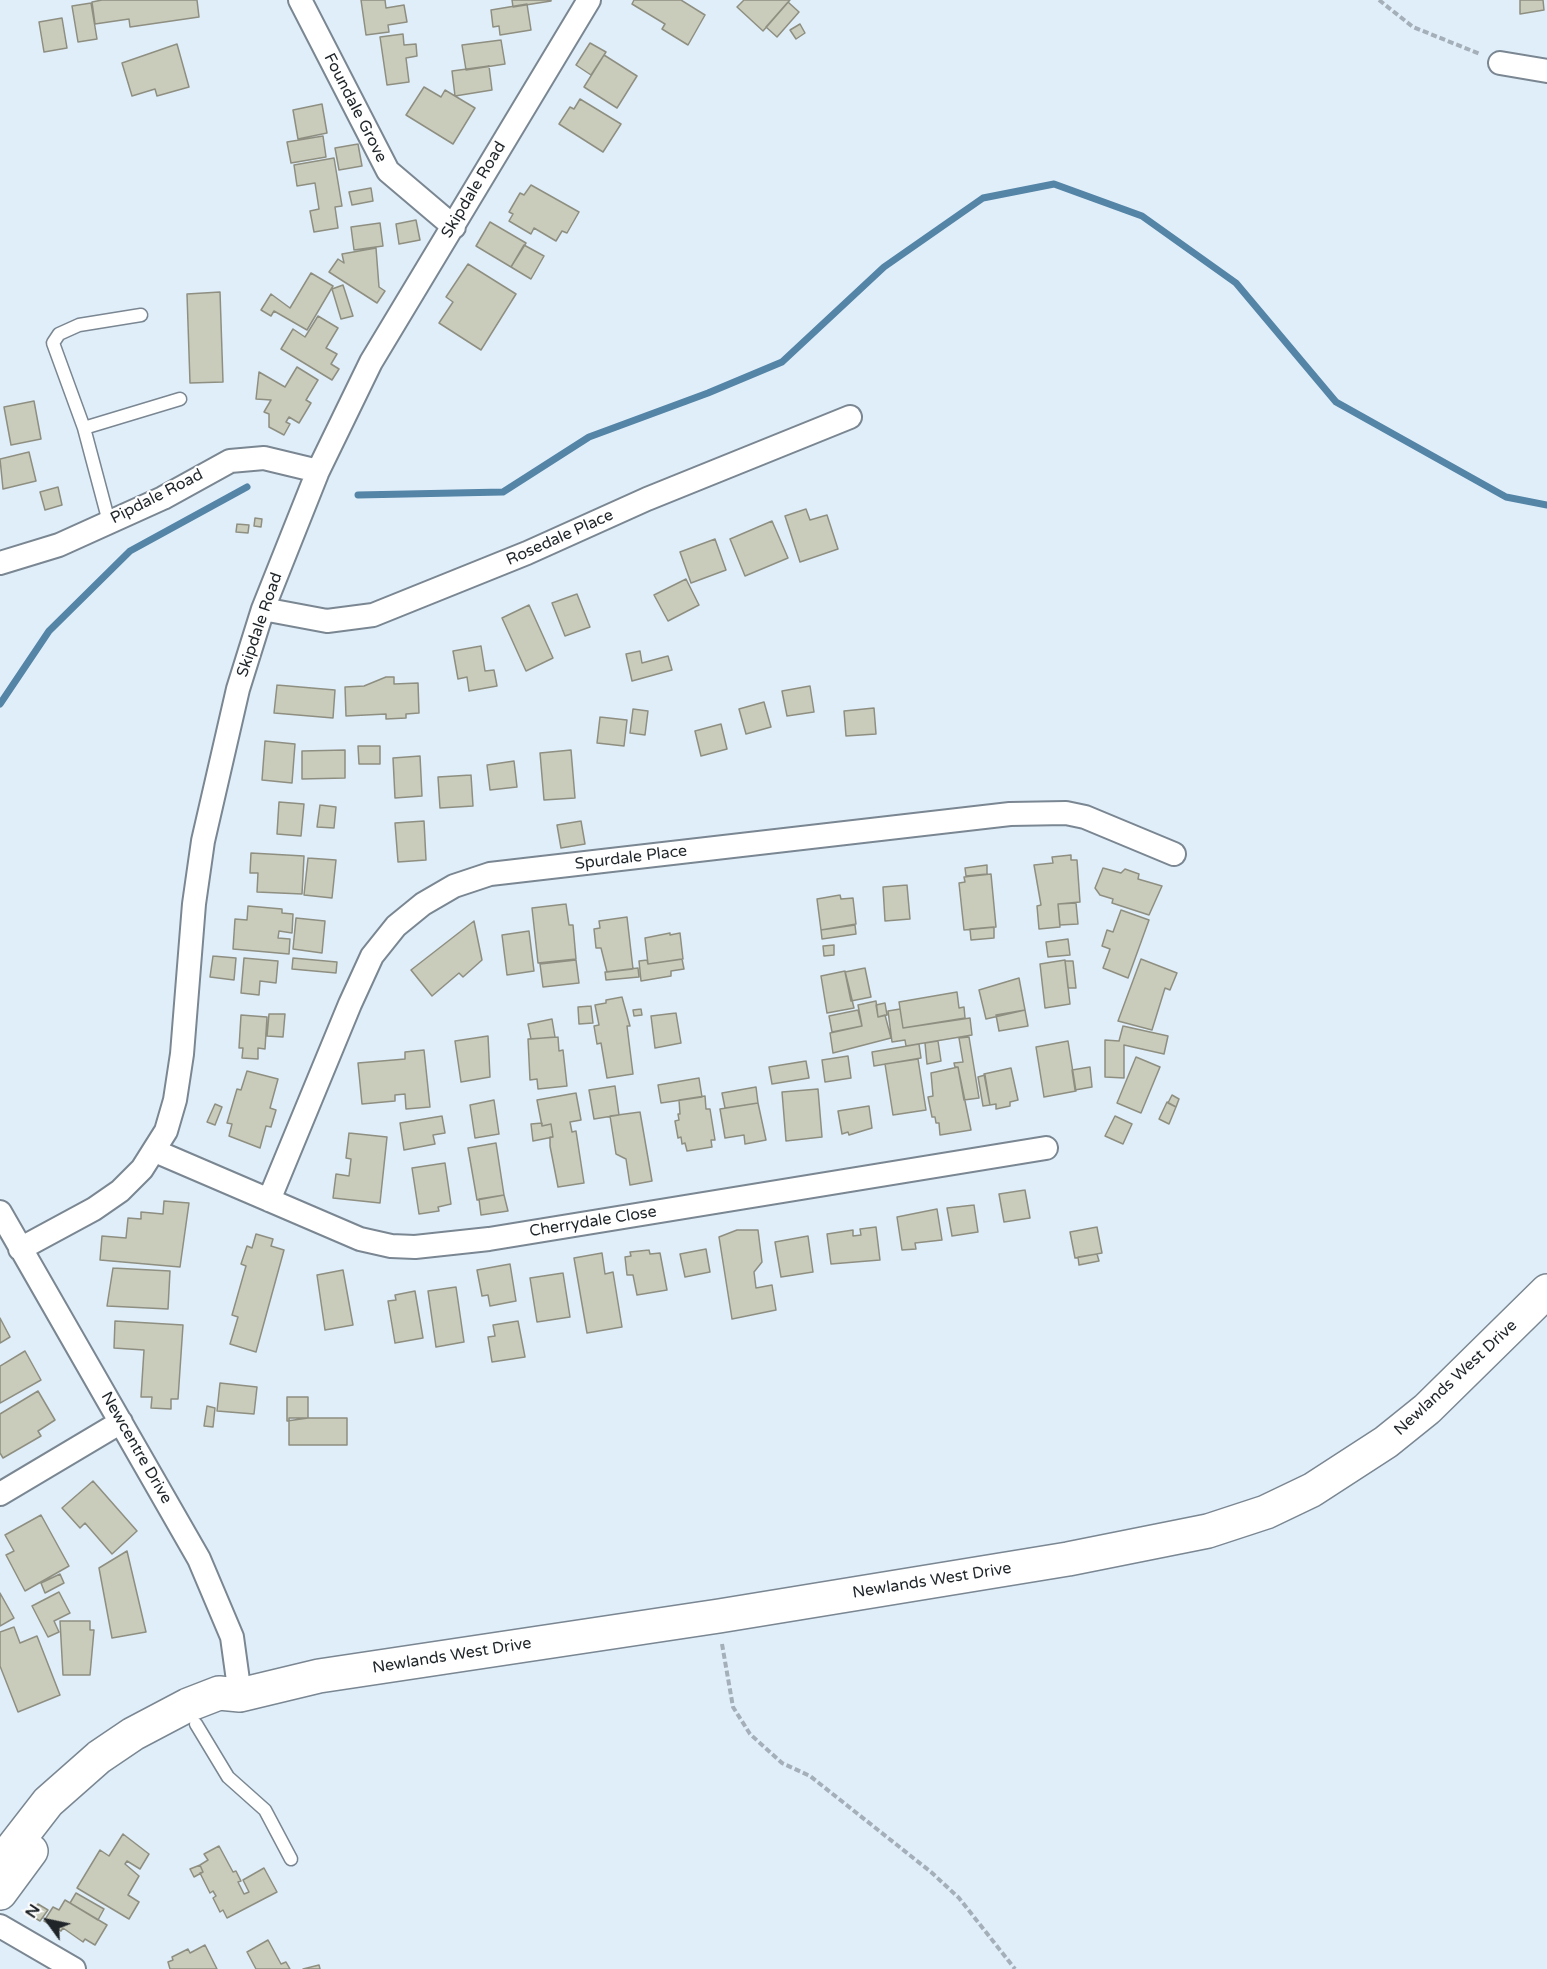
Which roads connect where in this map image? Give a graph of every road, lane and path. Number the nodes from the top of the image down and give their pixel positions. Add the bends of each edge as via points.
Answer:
1 (300, 0) edge
2 (589, 0) edge
3 (1379, 0) edge
4 (1500, 63) joint
5 (1547, 71) edge
6 (454, 227) junction
7 (141, 315) dead end
8 (180, 399) dead end
9 (850, 417) dead end
10 (84, 428) junction
11 (318, 471) junction
12 (109, 522) junction
13 (0, 563) edge
14 (263, 609) junction
15 (1174, 854) dead end
16 (1046, 1148) dead end
17 (155, 1151) junction
18 (269, 1200) junction
19 (0, 1212) edge
20 (20, 1250) junction
21 (1547, 1292) edge
22 (121, 1422) junction
23 (0, 1494) edge
24 (718, 1616) junction
25 (240, 1695) junction
26 (196, 1724) junction
27 (291, 1859) dead end
28 (0, 1864) edge
29 (0, 1893) edge
30 (0, 1926) edge
31 (74, 1969) edge
32 (1014, 1969) edge

1 - 6 street, Foundale Grove via 388,171
2 - 6 street, Skipdale Road
3 - 4 path via 1413,27
4 - 5 street
6 - 11 street, Skipdale Road via 371,362
7 - 10 lane via 79,325 55,337 53,346
8 - 10 lane
9 - 14 street, Rosedale Place via 373,615 327,621
10 - 12 lane
11 - 12 street, Pipdale Road via 264,458 230,461
11 - 14 street, Skipdale Road
12 - 13 street, Pipdale Road via 59,545
14 - 17 street, Skipdale Road via 238,689 203,841 176,1088 166,1131
15 - 18 street, Spurdale Place via 1085,817 1066,813 1010,814 490,874 454,886 396,926 372,956
16 - 18 street, Cherrydale Close via 501,1237 415,1247 360,1239
17 - 18 street, Cherrydale Close
17 - 20 street, Skipdale Road via 120,1191
19 - 20 street, Newcentre Drive
20 - 22 street, Newcentre Drive
21 - 24 street, Newlands West Drive via 1427,1409 1386,1442 1341,1473 1266,1512 1164,1542
22 - 23 street
22 - 25 street, Newcentre Drive via 200,1559 225,1616
24 - 25 street, Newlands West Drive via 319,1677
24 - 32 path via 733,1707 750,1734 782,1763 810,1776 931,1872 959,1898
25 - 26 street, Newlands West Drive
25 - 28 street, Newlands West Drive via 219,1693 188,1705 99,1757 48,1802
26 - 27 lane via 228,1777 265,1810
26 - 29 street, Newlands West Drive via 119,1768 66,1811
30 - 31 street

